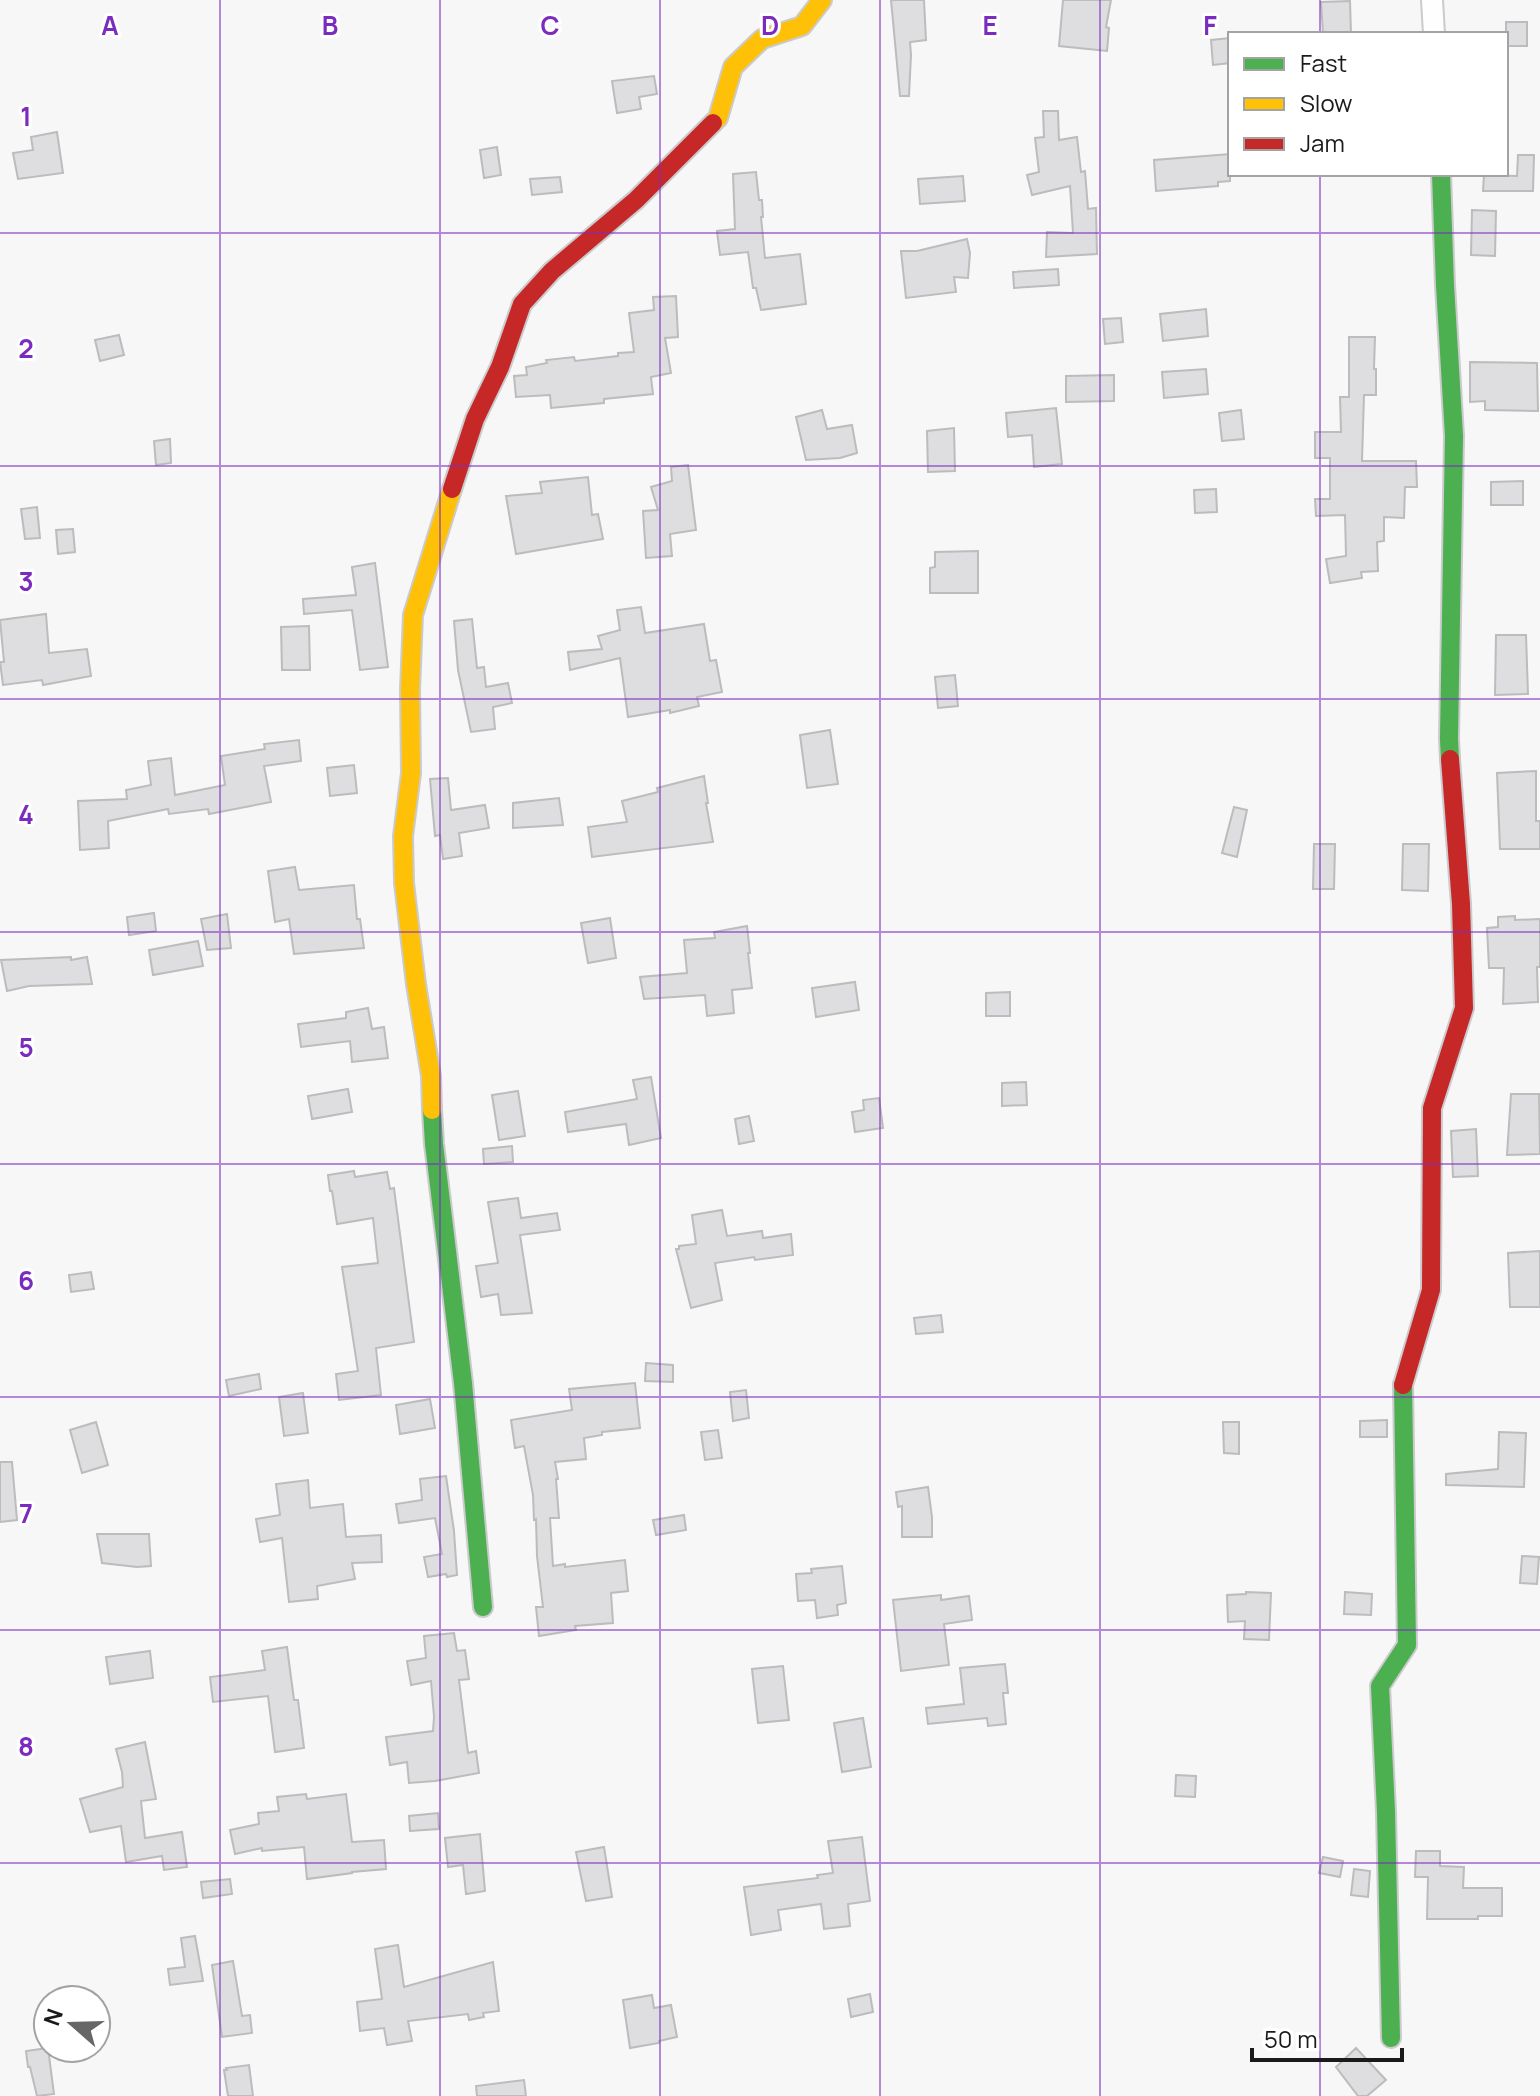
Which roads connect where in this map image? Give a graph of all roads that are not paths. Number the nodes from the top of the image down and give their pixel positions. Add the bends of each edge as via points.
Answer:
1 (822, 0) edge
2 (1432, 0) edge
3 (1434, 32) edge
4 (1441, 176) edge
5 (483, 1607) dead end
6 (1391, 2038) dead end

1 - 5 street via 802,26 762,39 733,67 718,118 522,304 471,431 413,615 404,883 431,1076
2 - 3 street
4 - 6 street via 1454,436 1449,739 1464,1008 1432,1108 1431,1290 1403,1385 1407,1645 1380,1686

